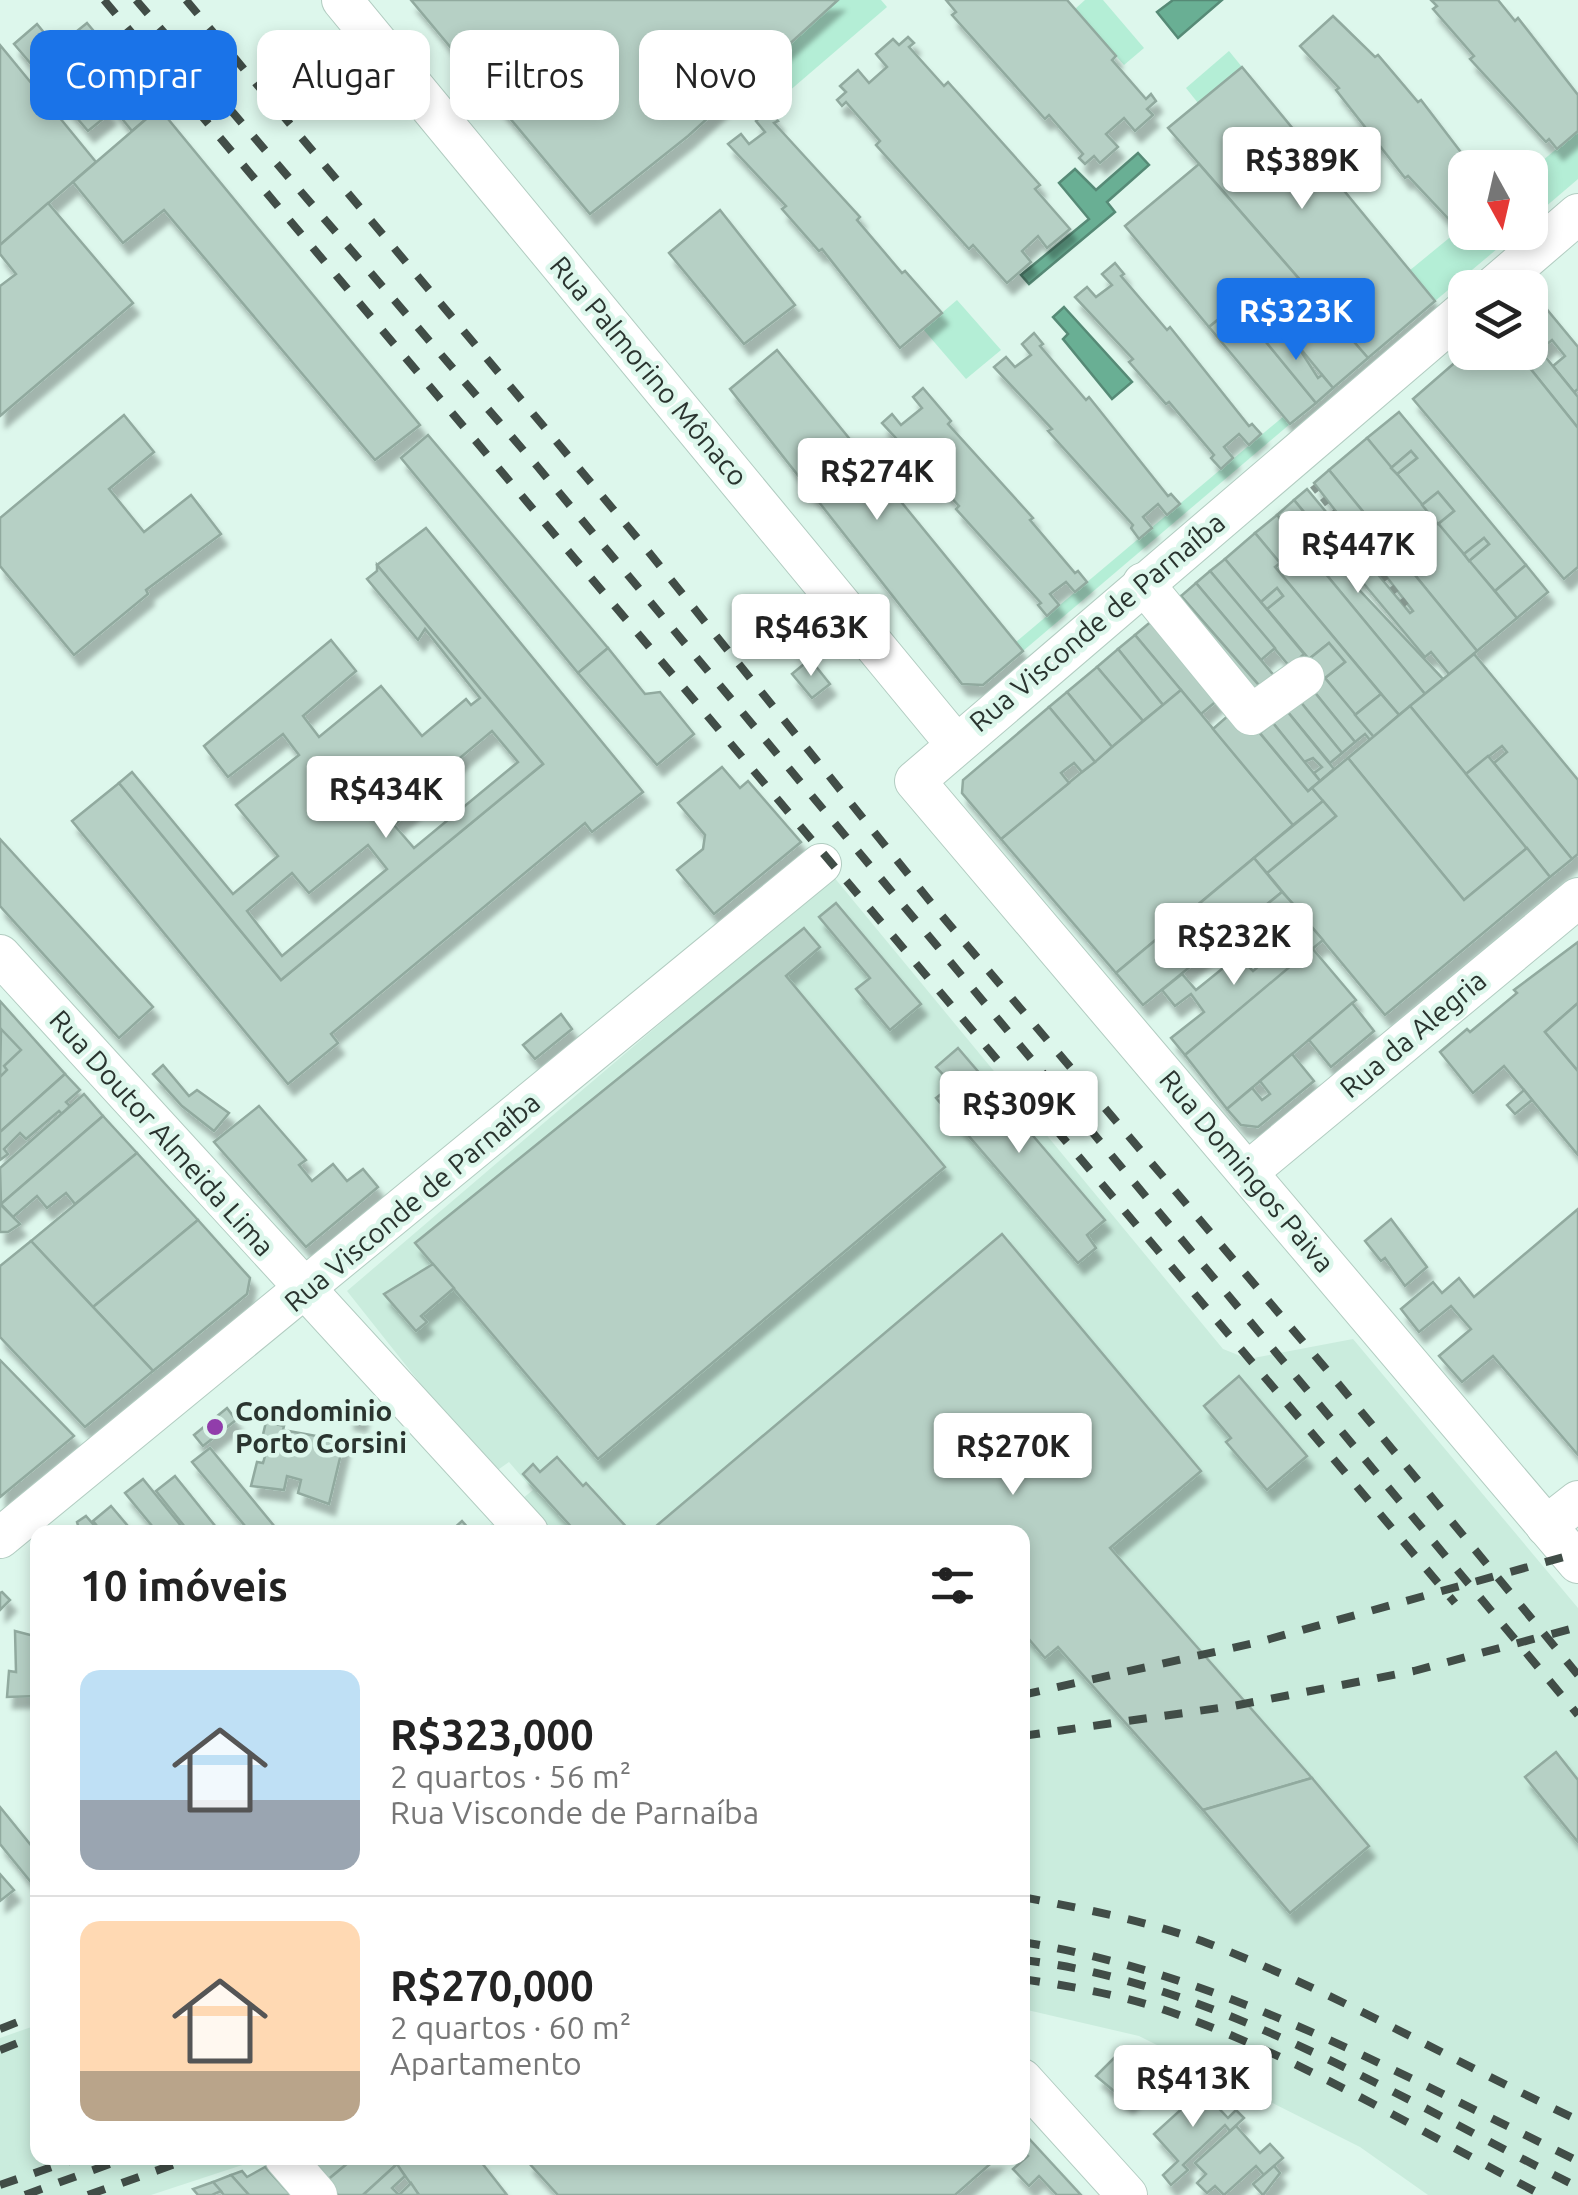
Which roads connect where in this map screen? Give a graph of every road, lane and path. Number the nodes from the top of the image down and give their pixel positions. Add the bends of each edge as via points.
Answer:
1 (342, 0) edge
2 (1578, 214) edge
3 (1513, 270) edge
4 (1448, 324) edge
5 (1290, 459) junction
6 (1144, 583) junction
7 (1408, 607) dead end
8 (1304, 677) dead end
9 (956, 743) junction
10 (915, 781) joint
11 (821, 864) dead end
12 (1578, 898) edge
13 (0, 955) edge
14 (1249, 1171) junction
15 (306, 1290) junction
16 (1578, 1501) edge
17 (518, 1522) edge
18 (1546, 1526) junction
19 (0, 1538) edge
20 (1578, 1563) edge
21 (1030, 2088) edge
22 (290, 2165) edge
23 (317, 2195) edge
24 (1127, 2195) edge

1 - 9 street, Rua Palmorino Mônaco
2 - 3 street
4 - 5 street, Rua Visconde de Parnaíba
5 - 6 street, Rua Visconde de Parnaíba
5 - 7 path
6 - 8 street via 1252,715
6 - 9 street, Rua Visconde de Parnaíba
9 - 10 street, Rua Visconde de Parnaíba
10 - 14 street, Rua Domingos Paiva
11 - 15 street, Rua Visconde de Parnaíba
12 - 14 street, Rua da Alegria
13 - 15 street, Rua Doutor Almeida Lima
14 - 18 street, Rua Domingos Paiva
15 - 17 street, Rua Doutor Almeida Lima
15 - 19 street, Rua Visconde de Parnaíba
16 - 18 street
18 - 20 street, Rua Domingos Paiva
21 - 24 street
22 - 23 street

